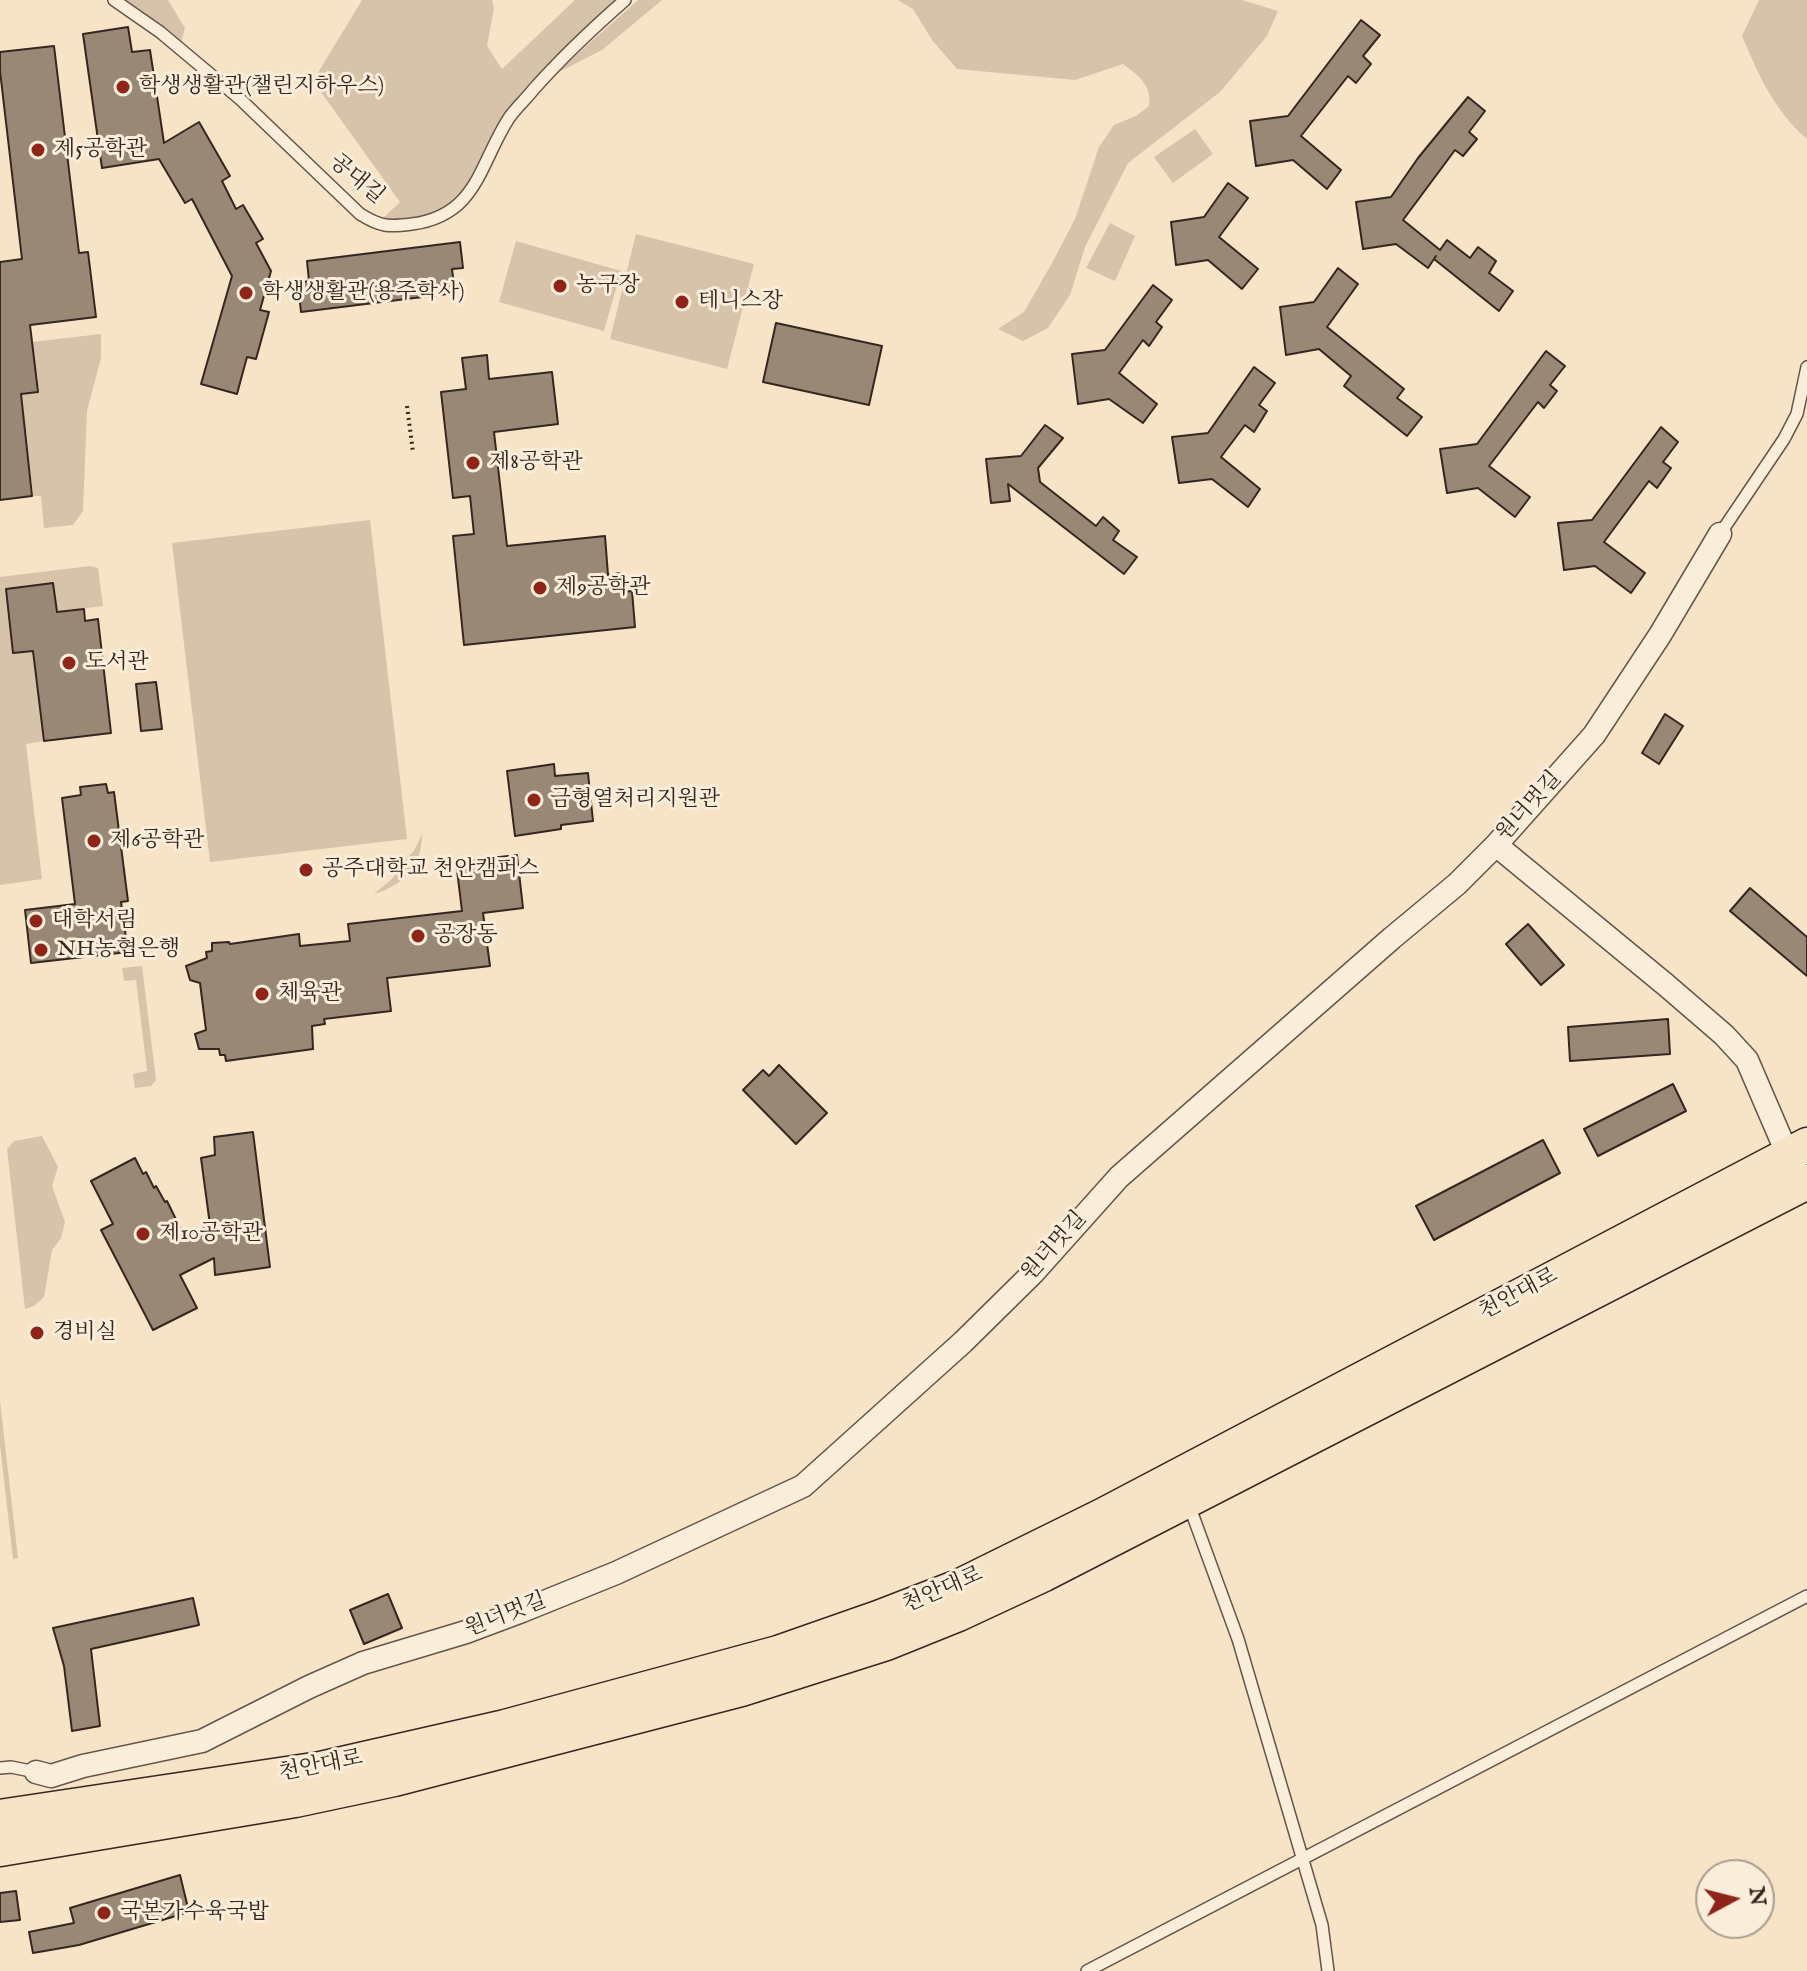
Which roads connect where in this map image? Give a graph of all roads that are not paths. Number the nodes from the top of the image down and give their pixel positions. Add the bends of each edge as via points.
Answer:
1 (114, 0) edge
2 (625, 0) edge
3 (1807, 367) edge
4 (1720, 534) joint
5 (1496, 845) junction
6 (1801, 1166) edge
7 (1188, 1501) junction
8 (1807, 1596) edge
9 (0, 1768) edge
10 (36, 1772) joint
11 (0, 1817) edge
12 (0, 1849) edge
13 (1301, 1860) junction
14 (1087, 1971) edge
15 (1328, 1971) edge

1 - 2 lane, 공대길 via 240,99 349,205 385,226 439,218 457,207 482,173 509,118 566,53
3 - 4 lane, 원너멋길 via 1797,414 1784,439
4 - 5 street, 원너멋길 via 1594,735
5 - 6 street via 1724,1035 1747,1060
5 - 10 street, 원너멋길 via 1119,1177 963,1342 803,1486 522,1611 363,1663 202,1741 51,1776
6 - 7 main road, 천안대로
6 - 11 main road, 천안대로 via 958,1587 878,1618 717,1670 505,1727 320,1769
7 - 12 main road, 천안대로 via 958,1614 741,1689 338,1791
7 - 13 lane via 1238,1639
8 - 13 lane
9 - 10 lane
13 - 14 lane
13 - 15 lane via 1322,1925

